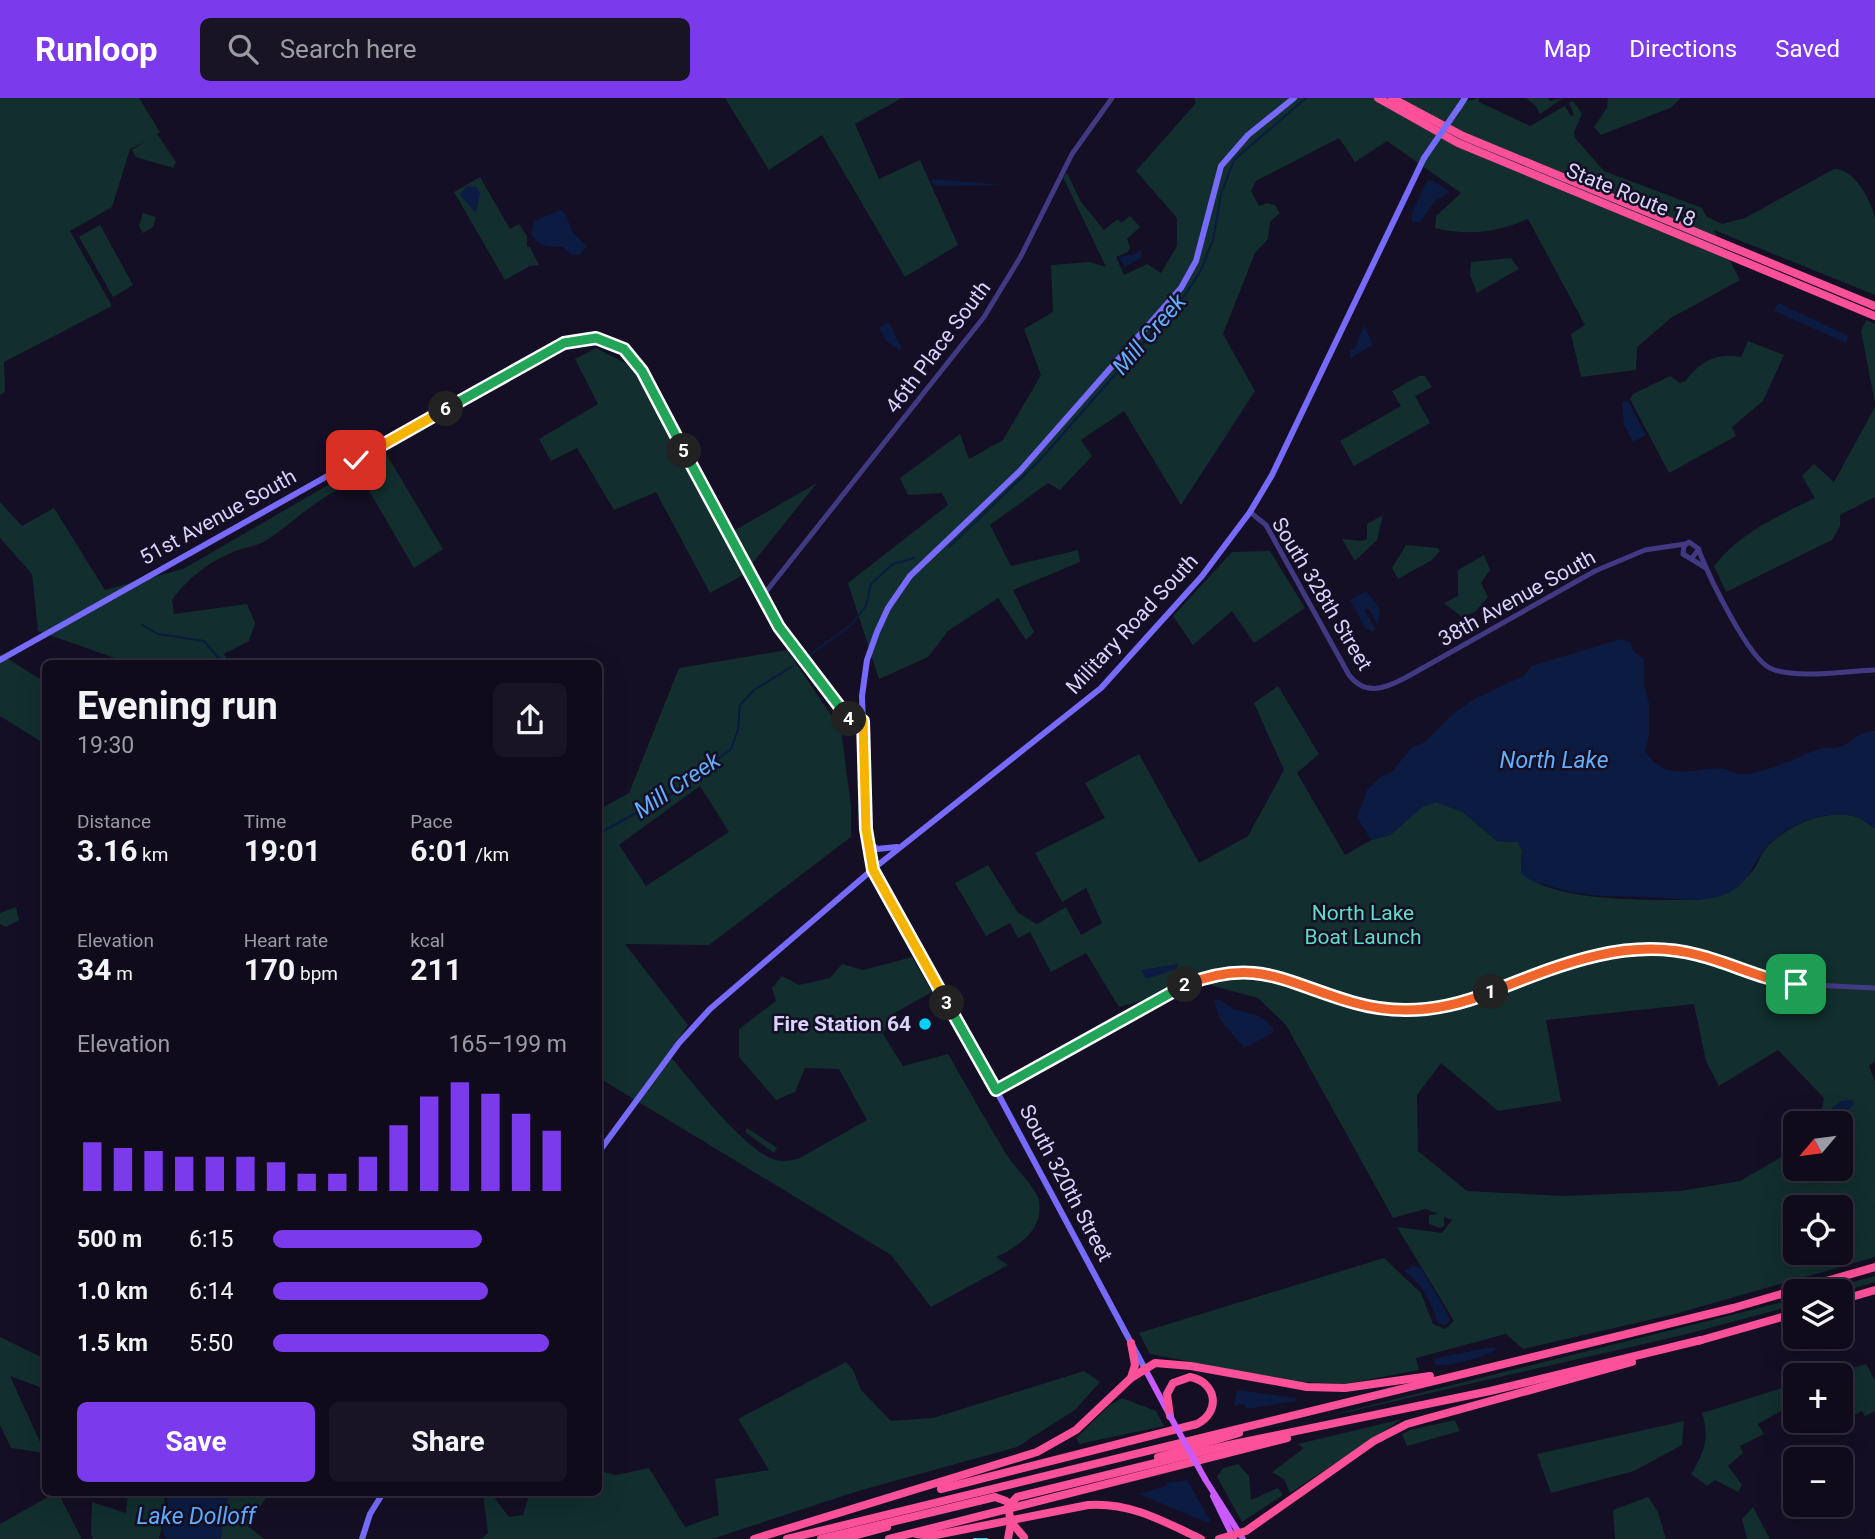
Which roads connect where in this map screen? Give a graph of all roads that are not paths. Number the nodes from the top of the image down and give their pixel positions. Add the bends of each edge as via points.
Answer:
1 (1112, 98) edge
2 (1294, 98) edge
3 (1378, 98) edge
4 (1392, 98) edge
5 (1465, 98) edge
6 (1875, 306) edge
7 (1875, 316) edge
8 (1250, 512) junction
9 (1685, 544) junction
10 (1666, 547) junction
11 (1699, 551) junction
12 (1683, 554) junction
13 (1692, 558) junction
14 (1712, 576) junction
15 (761, 598) junction
16 (0, 660) edge
17 (1875, 670) edge
18 (1368, 689) joint
19 (863, 721) junction
20 (868, 842) junction
21 (903, 845) junction
22 (873, 869) junction
23 (1875, 986) edge
24 (996, 1090) junction
25 (602, 1148) edge
26 (1875, 1267) edge
27 (1875, 1290) edge
28 (1853, 1296) edge
29 (1783, 1317) edge
30 (1701, 1340) junction
31 (1131, 1343) junction
32 (1144, 1367) junction
33 (1482, 1368) junction
34 (1130, 1378) junction
35 (1326, 1406) junction
36 (1170, 1416) junction
37 (1342, 1423) junction
38 (1032, 1490) junction
39 (381, 1496) edge
40 (882, 1501) junction
41 (979, 1502) junction
42 (1007, 1504) junction
43 (1011, 1532) edge
44 (912, 1533) junction
45 (1237, 1537) edge
46 (1025, 1538) edge
47 (362, 1539) edge
48 (754, 1539) edge
49 (787, 1539) edge
50 (821, 1539) edge
51 (842, 1539) edge
52 (889, 1539) edge
53 (1201, 1539) edge
54 (1219, 1539) edge

1 - 15 street, 46th Place South via 1072,154 1021,256 984,317
2 - 19 main road, South 320th Street via 1248,135 1221,166 1196,261 1181,288 1020,471 918,566 902,587 888,608 867,660
3 - 7 highway, State Route 18 via 1458,143
4 - 6 highway, State Route 18 via 1487,146
5 - 8 main road, Military Road South, bridge via 1424,158 1287,447
8 - 18 street, South 328th Street via 1266,525 1349,675
8 - 21 main road, Military Road South via 1202,576 1101,688
9 - 10 street, 38th Avenue South
9 - 11 street via 1695,543
9 - 12 street
10 - 12 street
10 - 18 street, 38th Avenue South via 1639,551 1595,571 1405,678
11 - 13 street
11 - 14 street
12 - 13 street
13 - 14 street
14 - 17 street via 1752,654 1769,669 1789,673
15 - 16 main road, 51st Avenue South via 642,371 624,349 607,340 586,338 564,343
15 - 19 main road via 843,715
19 - 20 main road, South 320th Street
20 - 21 main road via 882,850
20 - 22 main road, South 320th Street
21 - 22 main road, Military Road South
22 - 24 main road, South 320th Street via 887,902
22 - 25 main road, Military Road South via 698,1021
23 - 24 street via 1791,984 1701,955 1648,949 1580,959 1455,1005 1403,1010 1356,1004 1278,976 1230,972 1184,985
24 - 31 main road, South 320th Street
26 - 33 highway via 1733,1308
27 - 28 highway
29 - 30 highway
30 - 37 highway
30 - 45 highway via 1407,1424 1374,1441
31 - 32 main road, South 320th Street
31 - 34 highway via 1135,1365
32 - 33 highway via 1170,1363 1335,1388
32 - 34 highway
32 - 36 main road, South 320th Street
33 - 35 highway
34 - 40 highway via 1084,1423 1044,1449
35 - 38 highway
35 - 49 highway
36 - 40 highway via 1167,1394 1173,1383 1190,1377 1206,1385 1213,1409 1197,1424
36 - 45 main road, South 320th Street, bridge
37 - 38 highway
37 - 44 highway
38 - 42 highway
39 - 47 main road
40 - 48 highway
41 - 42 highway
41 - 50 highway
41 - 51 highway
42 - 43 highway, bridge
43 - 46 highway
44 - 52 highway
44 - 53 highway via 931,1536 1110,1504 1152,1515
45 - 54 highway

